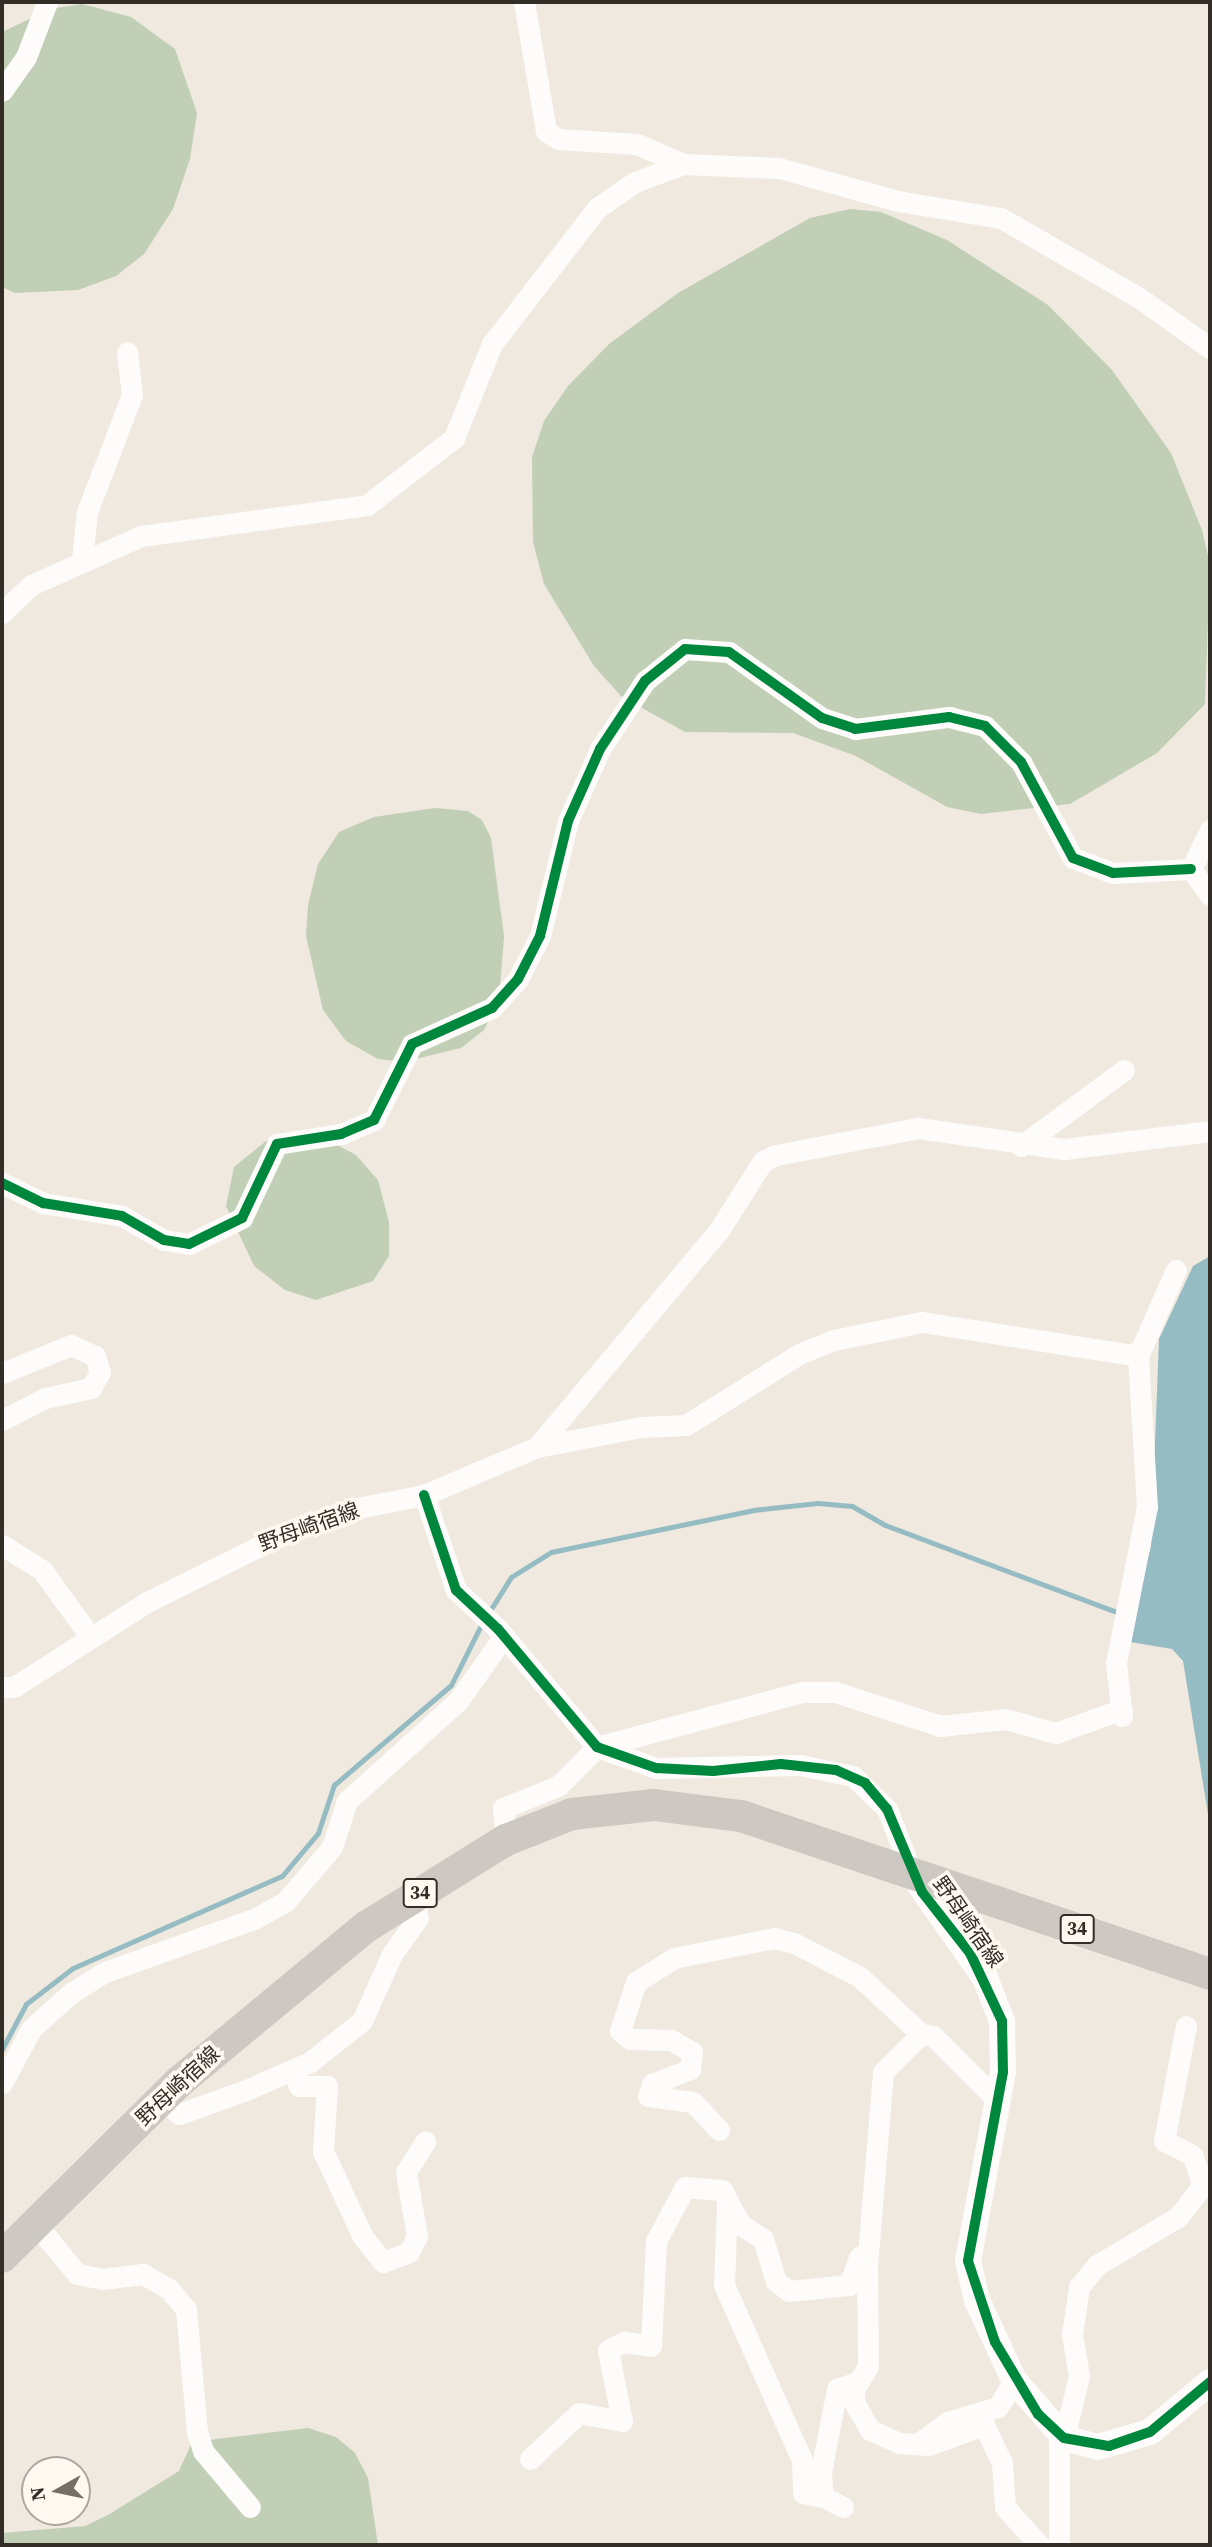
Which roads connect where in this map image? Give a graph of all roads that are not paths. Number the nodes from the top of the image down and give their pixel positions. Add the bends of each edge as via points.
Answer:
1 (47, 2) edge
2 (524, 2) edge
3 (2, 90) edge
4 (683, 164) junction
5 (1210, 348) edge
6 (127, 352) dead end
7 (82, 560) junction
8 (2, 612) edge
9 (1210, 830) edge
10 (1191, 869) junction
11 (1210, 895) edge
12 (1124, 1070) dead end
13 (1210, 1131) edge
14 (1021, 1146) junction
15 (2, 1183) edge
16 (1176, 1270) dead end
17 (1138, 1356) junction
18 (2, 1373) edge
19 (2, 1420) edge
20 (537, 1447) junction
21 (424, 1495) junction
22 (2, 1545) edge
23 (501, 1632) junction
24 (89, 1635) junction
25 (2, 1687) edge
26 (597, 1747) junction
27 (506, 1840) junction
28 (912, 1874) junction
29 (413, 1898) junction
30 (1210, 1974) edge
31 (1186, 2026) dead end
32 (921, 2034) junction
33 (4, 2070) edge
34 (293, 2070) junction
35 (162, 2099) junction
36 (997, 2100) junction
37 (719, 2130) dead end
38 (425, 2141) dead end
39 (871, 2191) junction
40 (727, 2204) junction
41 (36, 2224) junction
42 (2, 2257) edge
43 (1014, 2380) junction
44 (858, 2382) junction
45 (1210, 2382) edge
46 (1061, 2436) junction
47 (922, 2441) junction
48 (530, 2459) dead end
49 (823, 2497) junction
50 (250, 2507) dead end
51 (843, 2507) dead end
52 (1039, 2545) edge
53 (1059, 2545) edge

1 - 3 street via 26,57
2 - 4 street via 546,131 558,139 637,144
4 - 5 street via 779,168 898,201 1000,218 1138,297
4 - 7 street via 635,182 597,208 492,344 454,438 367,505 301,519 180,526
6 - 7 street via 132,395 87,512
7 - 8 street via 31,585
9 - 10 street
10 - 11 street
10 - 15 street via 1113,873 1073,858 1021,762 985,726 931,717 855,729 822,718 729,652 685,649 645,681 600,749 568,821 541,936 518,979 492,1008 412,1044 374,1120 341,1133 277,1144 242,1218 189,1244 164,1240 122,1216 43,1203
12 - 14 street
13 - 14 street via 1065,1149
14 - 20 street via 918,1128 794,1147 763,1161 719,1230
16 - 17 street
17 - 20 street via 960,1324 888,1324 799,1354 686,1425 641,1427
17 - 26 street via 1147,1507 1116,1663 1122,1713 1056,1733 1005,1718 940,1726 835,1692 802,1692
18 - 19 street via 71,1345 90,1352 100,1372 92,1388 45,1398
20 - 21 street, 野母崎宿線
21 - 23 street via 444,1565 472,1605
21 - 24 street, 野母崎宿線 via 346,1510 286,1533
22 - 24 street via 43,1570
23 - 26 street
23 - 33 street via 458,1701 347,1801 332,1847 286,1901 254,1919 105,1972 31,2029
24 - 25 street, 野母崎宿線 via 15,1687
26 - 27 street via 558,1786 503,1808
26 - 28 street, 野母崎宿線 via 656,1768 800,1765 853,1776 887,1809
27 - 28 main road, 野母崎宿線 / 34 via 597,1808 712,1809
27 - 29 main road, 野母崎宿線 / 34
28 - 30 main road, 野母崎宿線 / 34
28 - 36 street, 野母崎宿線 via 970,1953 998,2005 1004,2043
29 - 34 street via 418,1918 392,1954 362,2021
29 - 35 main road, 野母崎宿線 / 34 via 265,2006
31 - 46 street via 1164,2141 1192,2155 1203,2185 1178,2217 1097,2265 1080,2287 1072,2334 1079,2376
32 - 36 street via 944,2043
32 - 37 street via 860,1977 794,1943 774,1938 674,1958 636,1982 620,2031 631,2039 671,2040 692,2052 690,2068 652,2084 648,2096 693,2102
32 - 39 street via 883,2072
34 - 35 street via 179,2114
34 - 38 street via 299,2086 327,2086 323,2151 363,2237 383,2262 410,2252 417,2236 406,2172
35 - 41 main road, 野母崎宿線 / 34
36 - 43 street, 野母崎宿線 via 968,2261 976,2300
39 - 40 street via 864,2203 855,2280 820,2292 782,2288 763,2238 747,2231
39 - 44 street via 870,2346
40 - 48 street via 715,2185 679,2193 656,2241 651,2346 624,2342 608,2350 622,2421 579,2413
40 - 49 street via 724,2285 802,2460 803,2494
41 - 42 main road, 野母崎宿線 / 34
41 - 50 street via 77,2274 102,2279 143,2274 169,2288 186,2309 197,2432 203,2451
43 - 46 street, 野母崎宿線
43 - 47 street via 998,2406 947,2422
44 - 47 street via 857,2414 870,2430 899,2443
44 - 49 street via 837,2389 824,2453
45 - 46 street via 1139,2439 1098,2447
46 - 53 street
47 - 52 street via 941,2442 984,2425 1003,2463 1005,2507
49 - 51 street

